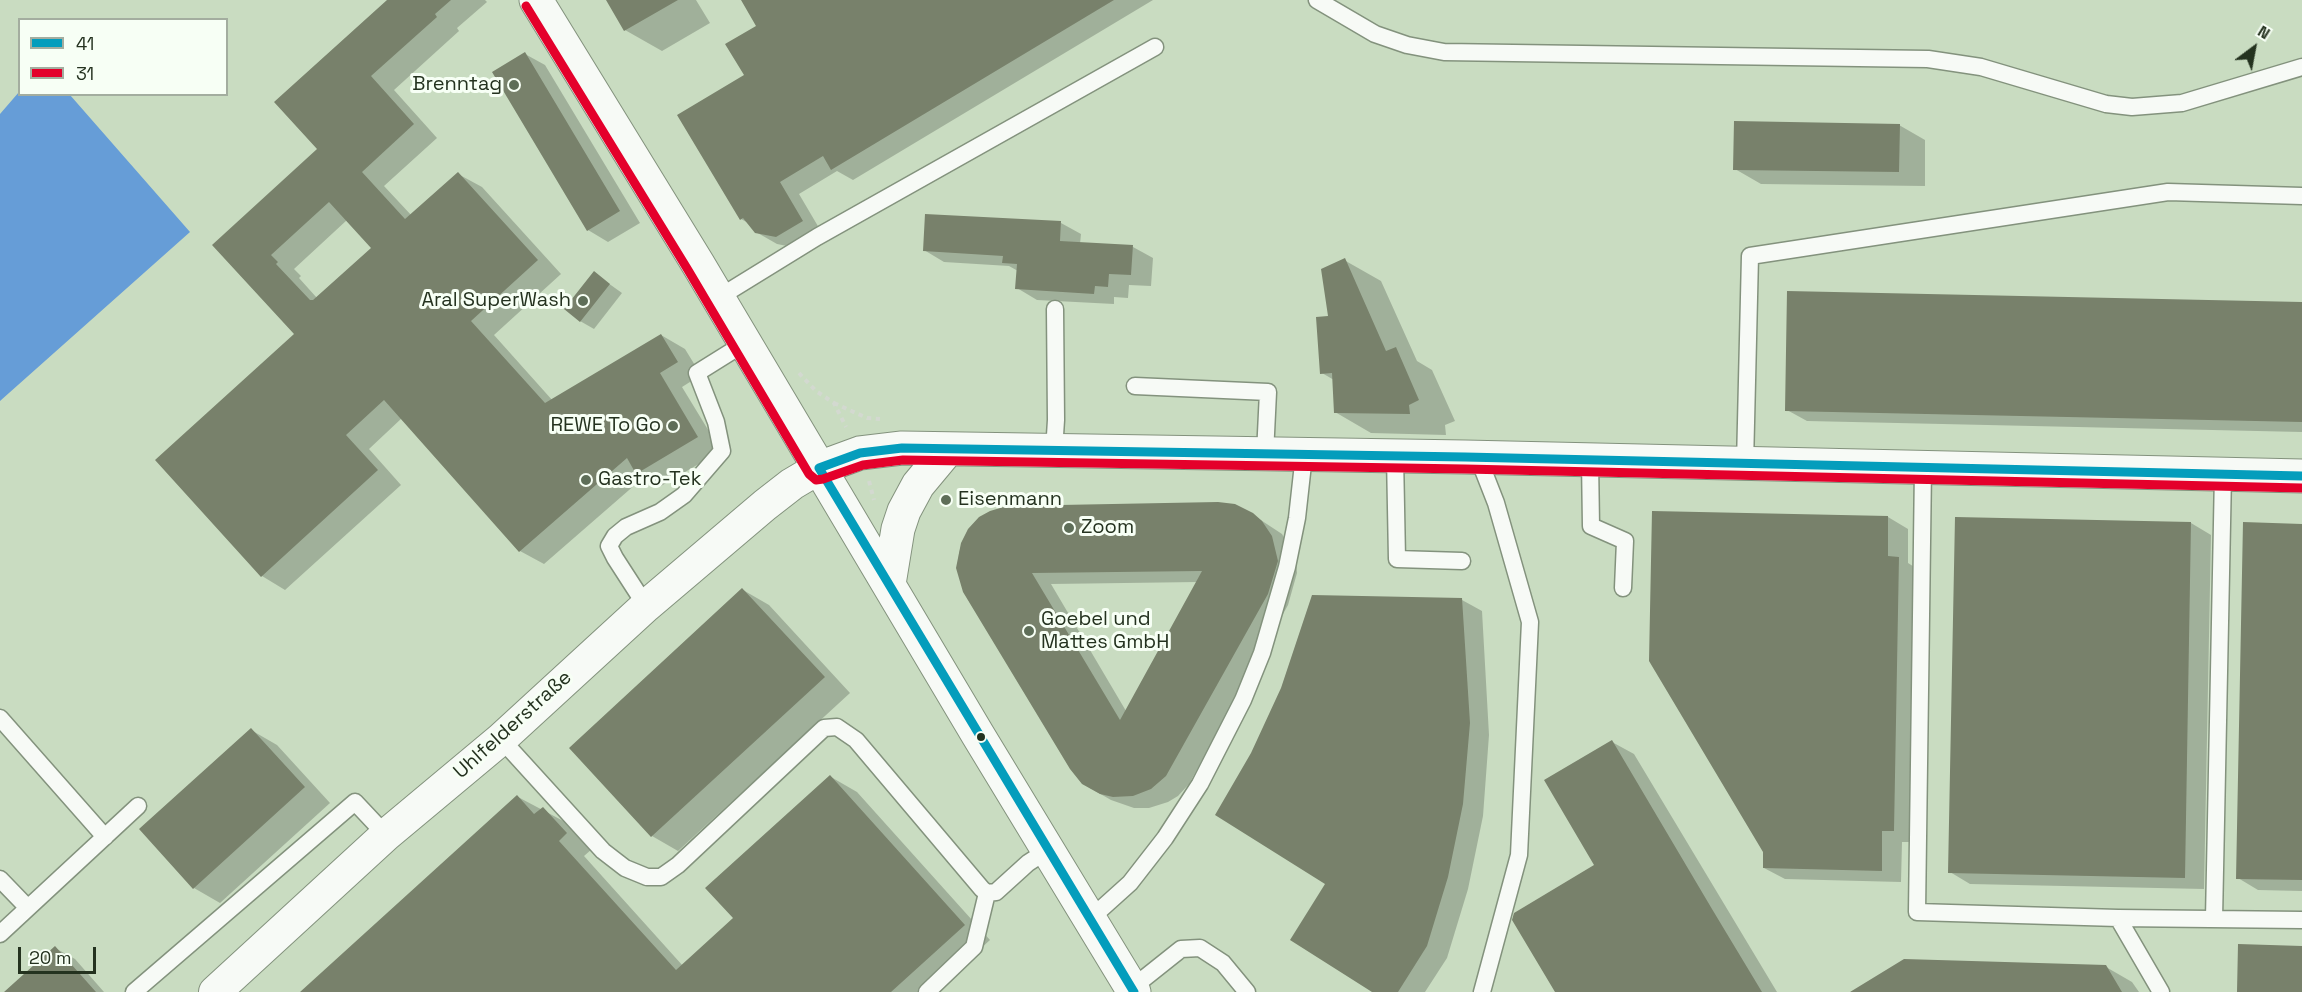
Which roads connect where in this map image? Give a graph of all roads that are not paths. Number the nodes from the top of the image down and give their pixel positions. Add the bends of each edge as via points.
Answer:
1 (536, 0) edge
2 (1317, 0) edge
3 (1155, 47) dead end
4 (2302, 67) edge
5 (2302, 196) edge
6 (718, 298) junction
7 (1055, 309) dead end
8 (745, 343) junction
9 (1135, 386) dead end
10 (948, 449) junction
11 (1054, 451) junction
12 (1265, 454) junction
13 (1304, 455) junction
14 (1395, 456) junction
15 (1478, 458) junction
16 (1590, 460) junction
17 (1745, 464) junction
18 (819, 468) junction
19 (1923, 468) junction
20 (2223, 474) junction
21 (2302, 476) edge
22 (1462, 561) dead end
23 (889, 584) junction
24 (1623, 588) dead end
25 (646, 606) junction
26 (0, 718) edge
27 (501, 739) junction
28 (138, 806) dead end
29 (386, 835) junction
30 (105, 837) junction
31 (1048, 850) junction
32 (0, 879) edge
33 (987, 893) junction
34 (28, 909) junction
35 (2118, 918) junction
36 (1090, 919) junction
37 (2214, 919) junction
38 (2302, 920) edge
39 (0, 934) edge
40 (1133, 990) edge
41 (134, 992) edge
42 (215, 992) edge
43 (927, 992) edge
44 (1247, 992) edge
45 (1482, 992) edge
46 (2160, 992) edge

1 - 6 main road
2 - 4 lane via 1375,34 1444,52 1928,59 1981,67 2106,104 2132,107 2182,103
3 - 6 lane via 817,237
5 - 17 lane via 2168,192 1750,256
6 - 8 main road
7 - 11 lane
8 - 18 main road
8 - 25 lane via 697,373 716,422 722,451 684,495 660,512 626,527 609,546
9 - 12 lane via 1268,392
10 - 11 main road
10 - 18 main road via 880,450
10 - 23 main road via 918,485 904,511
11 - 12 main road
12 - 13 main road
13 - 14 main road
13 - 36 lane via 1287,567 1262,653 1243,700 1200,784 1165,838 1130,883
14 - 15 main road
14 - 22 lane via 1397,559
15 - 16 main road
15 - 45 lane via 1496,503 1530,622 1520,855
16 - 17 main road
16 - 24 lane via 1591,526 1625,541
17 - 19 main road
18 - 23 main road
18 - 25 street, Uhlfelderstraße via 765,505
19 - 20 main road
19 - 35 lane via 1917,912
20 - 21 main road
20 - 37 lane
23 - 31 main road
25 - 27 street, Uhlfelderstraße
26 - 30 lane
27 - 29 street, Uhlfelderstraße
27 - 33 lane via 603,851 625,868 654,878 678,865 824,729 837,727 856,741
28 - 30 lane
29 - 41 lane via 355,802
29 - 42 street, Uhlfelderstraße
30 - 34 lane
31 - 33 lane via 996,892
31 - 36 main road
32 - 34 lane
33 - 43 lane via 974,947
34 - 39 lane
35 - 37 lane
35 - 46 lane
36 - 40 main road
37 - 38 lane
40 - 44 lane via 1181,949 1200,948 1223,963

